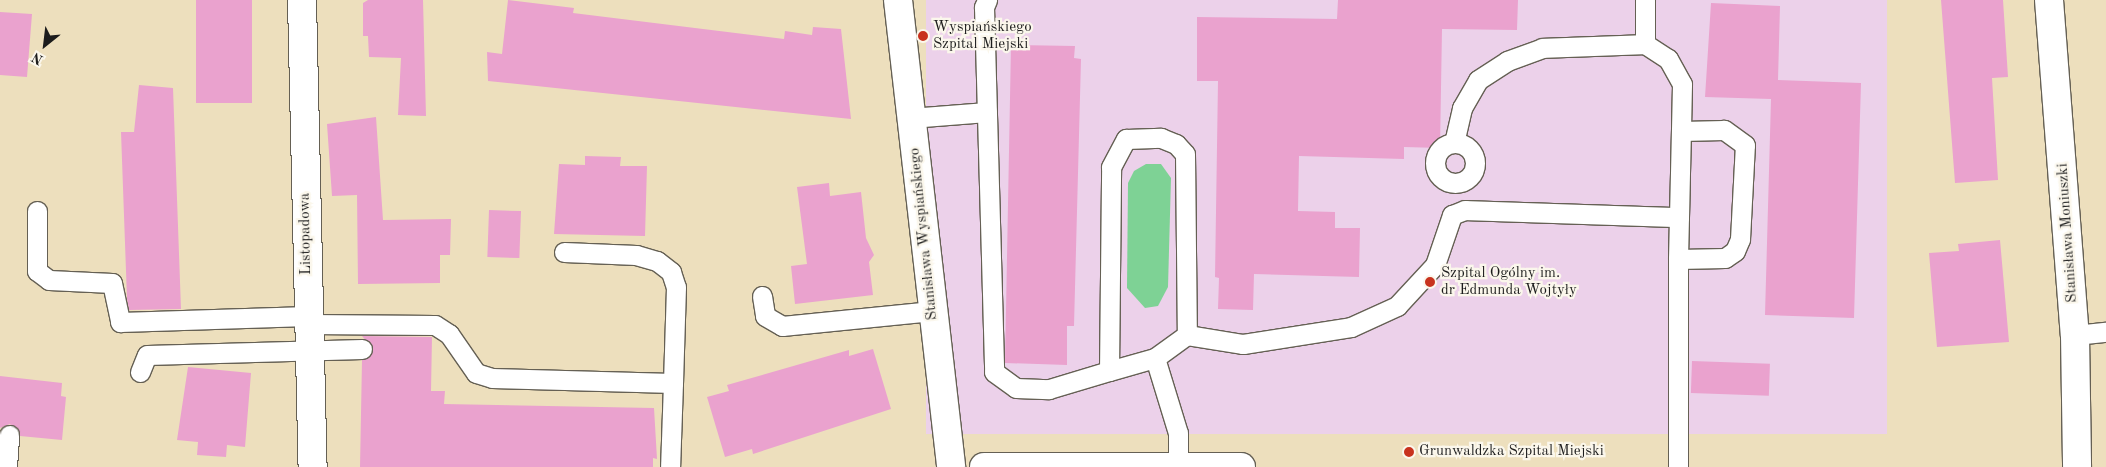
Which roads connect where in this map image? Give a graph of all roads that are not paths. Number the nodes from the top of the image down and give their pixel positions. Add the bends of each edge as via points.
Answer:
1 (302, 0) edge
2 (898, 0) edge
3 (987, 0) edge
4 (1645, 0) edge
5 (2049, 0) edge
6 (1645, 44) junction
7 (987, 112) junction
8 (910, 118) junction
9 (1682, 132) junction
10 (1454, 143) dead end
11 (37, 211) dead end
12 (1679, 217) junction
13 (564, 252) dead end
14 (1678, 259) junction
15 (762, 296) dead end
16 (932, 311) junction
17 (308, 320) junction
18 (2106, 332) edge
19 (1187, 335) junction
20 (2075, 335) junction
21 (362, 349) dead end
22 (309, 351) junction
23 (1155, 358) junction
24 (1109, 371) junction
25 (140, 372) dead end
26 (673, 383) junction
27 (8, 435) dead end
28 (1178, 466) edge
29 (7, 467) edge
30 (313, 467) edge
31 (670, 467) edge
32 (951, 467) edge
33 (984, 467) edge
34 (1208, 467) edge
35 (1241, 467) edge
36 (1678, 467) edge
37 (2077, 467) edge

1 - 17 street, Listopadowa
2 - 8 street, Stanisława Wyspiańskiego
3 - 7 lane
4 - 6 lane
5 - 20 street, Stanisława Moniuszki
6 - 9 lane via 1668,60 1682,84
6 - 10 lane via 1542,48 1507,61 1478,80 1462,108
7 - 8 lane
7 - 24 lane via 994,372 1016,388 1049,389
8 - 16 street, Stanisława Wyspiańskiego
9 - 12 lane
9 - 14 lane via 1724,130 1745,145 1740,239 1735,251 1725,258
11 - 17 lane via 38,271 49,280 112,283 120,322
12 - 14 lane
12 - 19 lane via 1465,210 1452,215 1435,265 1418,288 1390,309 1351,326 1301,338 1243,344
13 - 26 lane via 636,255 657,261 671,272 676,287
14 - 36 lane
15 - 16 lane via 765,316 782,326
16 - 32 street, Stanisława Wyspiańskiego
17 - 22 street, Listopadowa
17 - 26 lane via 435,325 449,334 476,373 492,378
18 - 20 lane
19 - 23 lane
19 - 24 lane via 1185,154 1176,144 1161,138 1126,139 1111,168
20 - 37 street, Stanisława Moniuszki
21 - 22 lane
22 - 25 lane via 147,355
22 - 30 street, Listopadowa
23 - 24 lane
23 - 28 lane via 1178,433
26 - 31 lane
27 - 29 lane
28 - 33 street
28 - 34 street
34 - 35 street

